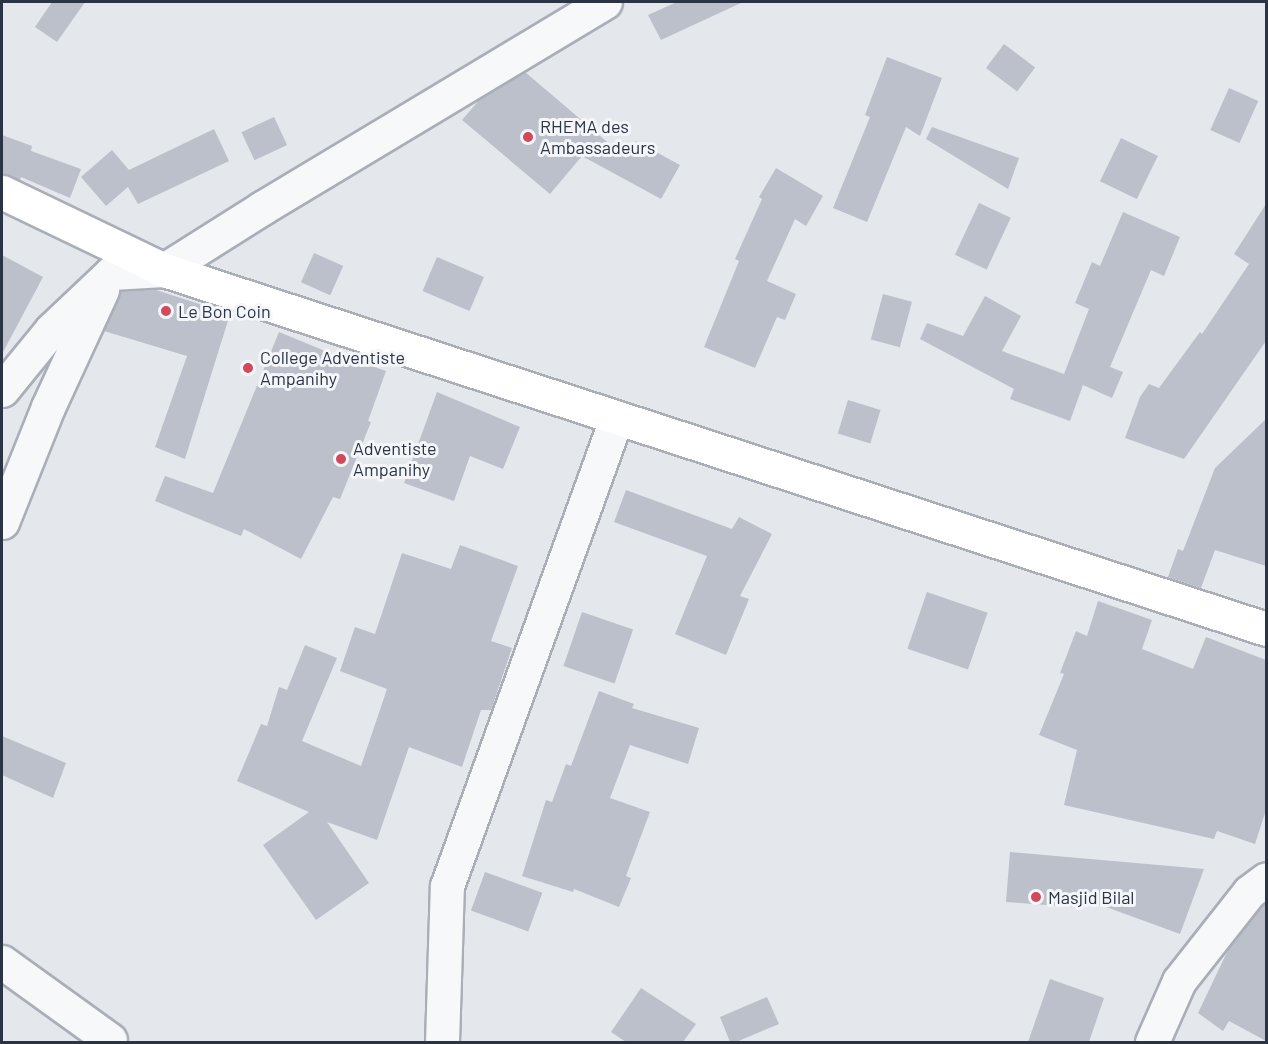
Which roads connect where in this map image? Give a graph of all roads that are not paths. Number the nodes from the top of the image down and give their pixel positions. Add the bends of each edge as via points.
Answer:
1 (605, 2) edge
2 (2, 192) edge
3 (164, 270) junction
4 (111, 273) junction
5 (2, 390) edge
6 (616, 419) junction
7 (2, 522) edge
8 (1266, 629) edge
9 (1266, 879) edge
10 (2, 962) edge
11 (110, 1040) dead end
12 (442, 1042) edge
13 (1152, 1042) edge

1 - 3 street
2 - 3 main road
3 - 4 street
3 - 6 main road
4 - 5 street via 51,330
4 - 7 street via 48,407
6 - 8 main road
6 - 12 street via 447,886
9 - 13 street via 1249,892 1179,981
10 - 11 street

